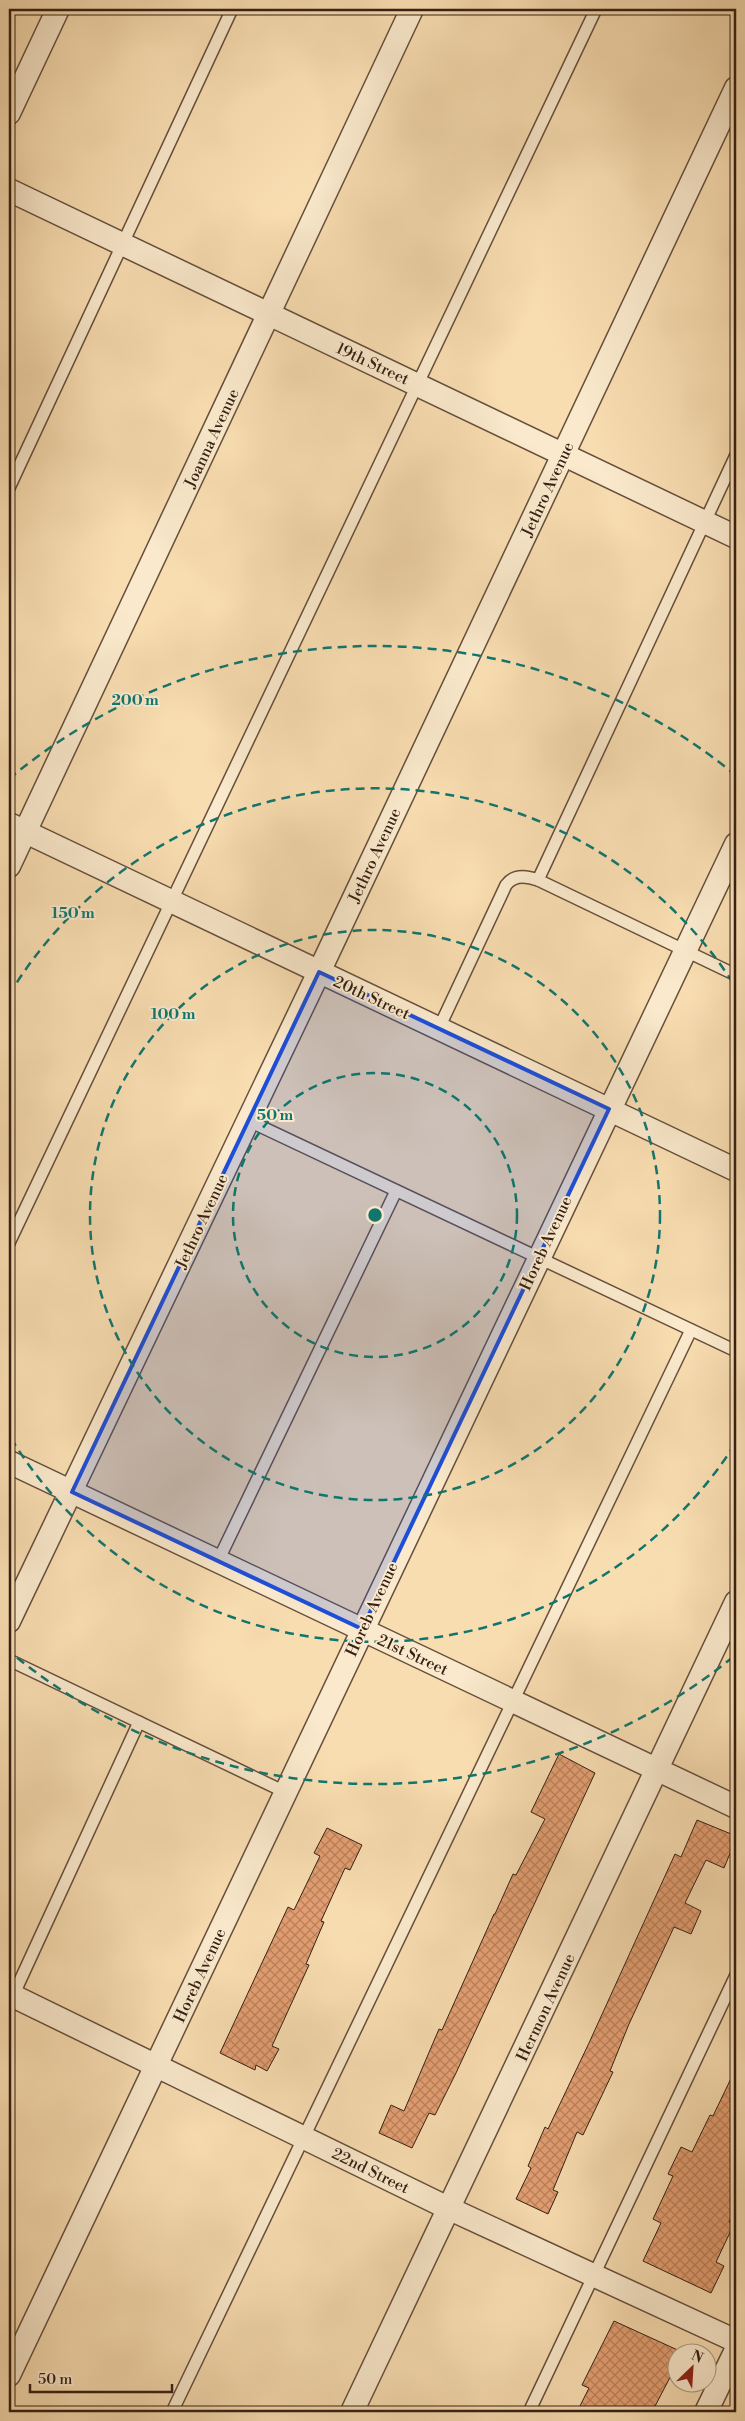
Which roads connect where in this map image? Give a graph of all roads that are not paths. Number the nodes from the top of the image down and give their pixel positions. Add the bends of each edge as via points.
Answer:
1 (58, 9) edge
2 (232, 9) edge
3 (412, 9) edge
4 (596, 9) edge
5 (736, 88) edge
6 (9, 113) edge
7 (9, 190) edge
8 (123, 244) junction
9 (269, 313) junction
10 (418, 384) junction
11 (564, 453) junction
12 (736, 455) edge
13 (9, 488) edge
14 (705, 522) junction
15 (736, 537) edge
16 (17, 828) edge
17 (736, 844) edge
18 (9, 866) edge
19 (538, 880) junction
20 (171, 901) junction
21 (686, 951) junction
22 (319, 972) junction
23 (736, 975) edge
24 (438, 1028) junction
25 (609, 1109) junction
26 (248, 1121) junction
27 (736, 1170) edge
28 (396, 1191) junction
29 (9, 1242) edge
30 (538, 1258) junction
31 (690, 1330) junction
32 (736, 1351) edge
33 (9, 1462) edge
34 (72, 1492) junction
35 (218, 1561) junction
36 (736, 1602) edge
37 (9, 1621) edge
38 (362, 1629) junction
39 (9, 1660) edge
40 (513, 1701) junction
41 (139, 1722) junction
42 (657, 1769) junction
43 (285, 1792) junction
44 (736, 1807) edge
45 (736, 1975) edge
46 (10, 1998) edge
47 (157, 2065) junction
48 (304, 2137) junction
49 (450, 2209) junction
50 (594, 2275) junction
51 (736, 2341) edge
52 (736, 2350) edge
53 (9, 2375) edge
54 (172, 2412) edge
55 (352, 2412) edge
56 (530, 2412) edge
57 (706, 2412) edge

1 - 6 street
2 - 8 lane
3 - 9 street, Joanna Avenue
4 - 10 lane
5 - 11 street, Jethro Avenue
7 - 8 street, 19th Street
8 - 9 street, 19th Street
8 - 13 lane
9 - 10 street, 19th Street
9 - 16 street, Joanna Avenue
10 - 11 street, 19th Street
10 - 20 lane
11 - 14 street, 19th Street
11 - 22 street, Jethro Avenue
12 - 14 lane
14 - 15 street, 19th Street
14 - 19 lane
16 - 18 street, Joanna Avenue
16 - 20 street, 20th Street
17 - 21 street, Horeb Avenue
19 - 21 lane
19 - 24 lane via 521,876 506,885
20 - 22 street, 20th Street
20 - 29 lane
21 - 23 lane
21 - 25 street, Horeb Avenue
22 - 24 street, 20th Street
22 - 26 street, Jethro Avenue
24 - 25 street, 20th Street
25 - 27 street, 20th Street
25 - 30 street, Horeb Avenue
26 - 28 lane
26 - 34 street, Jethro Avenue
28 - 30 lane
28 - 35 lane
30 - 31 lane
30 - 38 street, Horeb Avenue
31 - 32 lane
31 - 40 lane
33 - 34 street, 21st Street
34 - 35 street, 21st Street
34 - 37 street, Jethro Avenue
35 - 38 street, 21st Street
36 - 42 street, Hermon Avenue
38 - 40 street, 21st Street
38 - 43 street, Horeb Avenue
39 - 41 lane
40 - 42 street, 21st Street
40 - 48 lane
41 - 43 lane
41 - 46 lane
42 - 44 street, 21st Street
42 - 49 street, Hermon Avenue
43 - 47 street, Horeb Avenue
45 - 50 lane
46 - 47 street, 22nd Street
47 - 48 street, 22nd Street
47 - 53 street, Horeb Avenue
48 - 49 street, 22nd Street
48 - 54 lane
49 - 50 street, 22nd Street
49 - 55 street, Hermon Avenue
50 - 51 street, 22nd Street
50 - 56 lane
52 - 57 street

